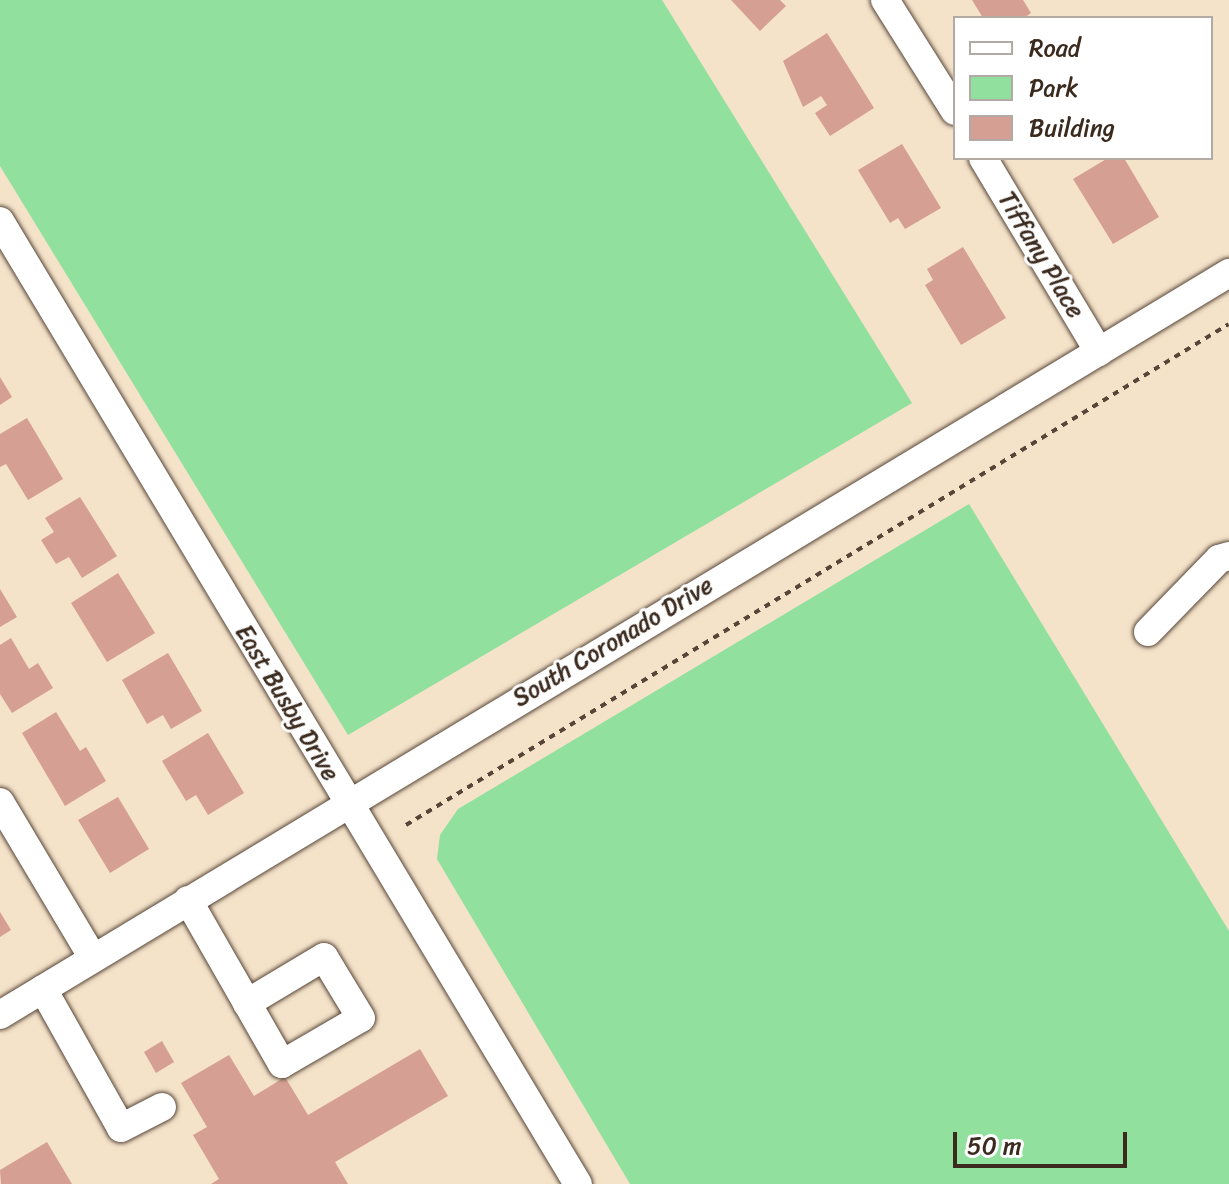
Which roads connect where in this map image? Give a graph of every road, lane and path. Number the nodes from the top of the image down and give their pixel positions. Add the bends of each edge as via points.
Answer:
1 (885, 0) edge
2 (953, 108) edge
3 (984, 160) edge
4 (0, 221) edge
5 (1229, 273) edge
6 (1229, 324) edge
7 (1099, 352) junction
8 (1229, 556) edge
9 (1148, 632) dead end
10 (0, 802) edge
11 (346, 802) junction
12 (406, 825) dead end
13 (188, 900) junction
14 (93, 958) junction
15 (43, 989) junction
16 (247, 1003) dead end
17 (0, 1015) edge
18 (162, 1107) dead end
19 (578, 1184) edge

1 - 2 street
3 - 7 street, Tiffany Place
4 - 11 street, East Busby Drive
5 - 7 street, South Coronado Drive
6 - 12 path
7 - 11 street, South Coronado Drive
8 - 9 street via 1219,559
10 - 14 street
11 - 13 street, South Coronado Drive
11 - 19 street, East Busby Drive
13 - 14 street, South Coronado Drive
13 - 16 street
14 - 15 street, South Coronado Drive
15 - 17 street, South Coronado Drive
15 - 18 street via 121,1128

